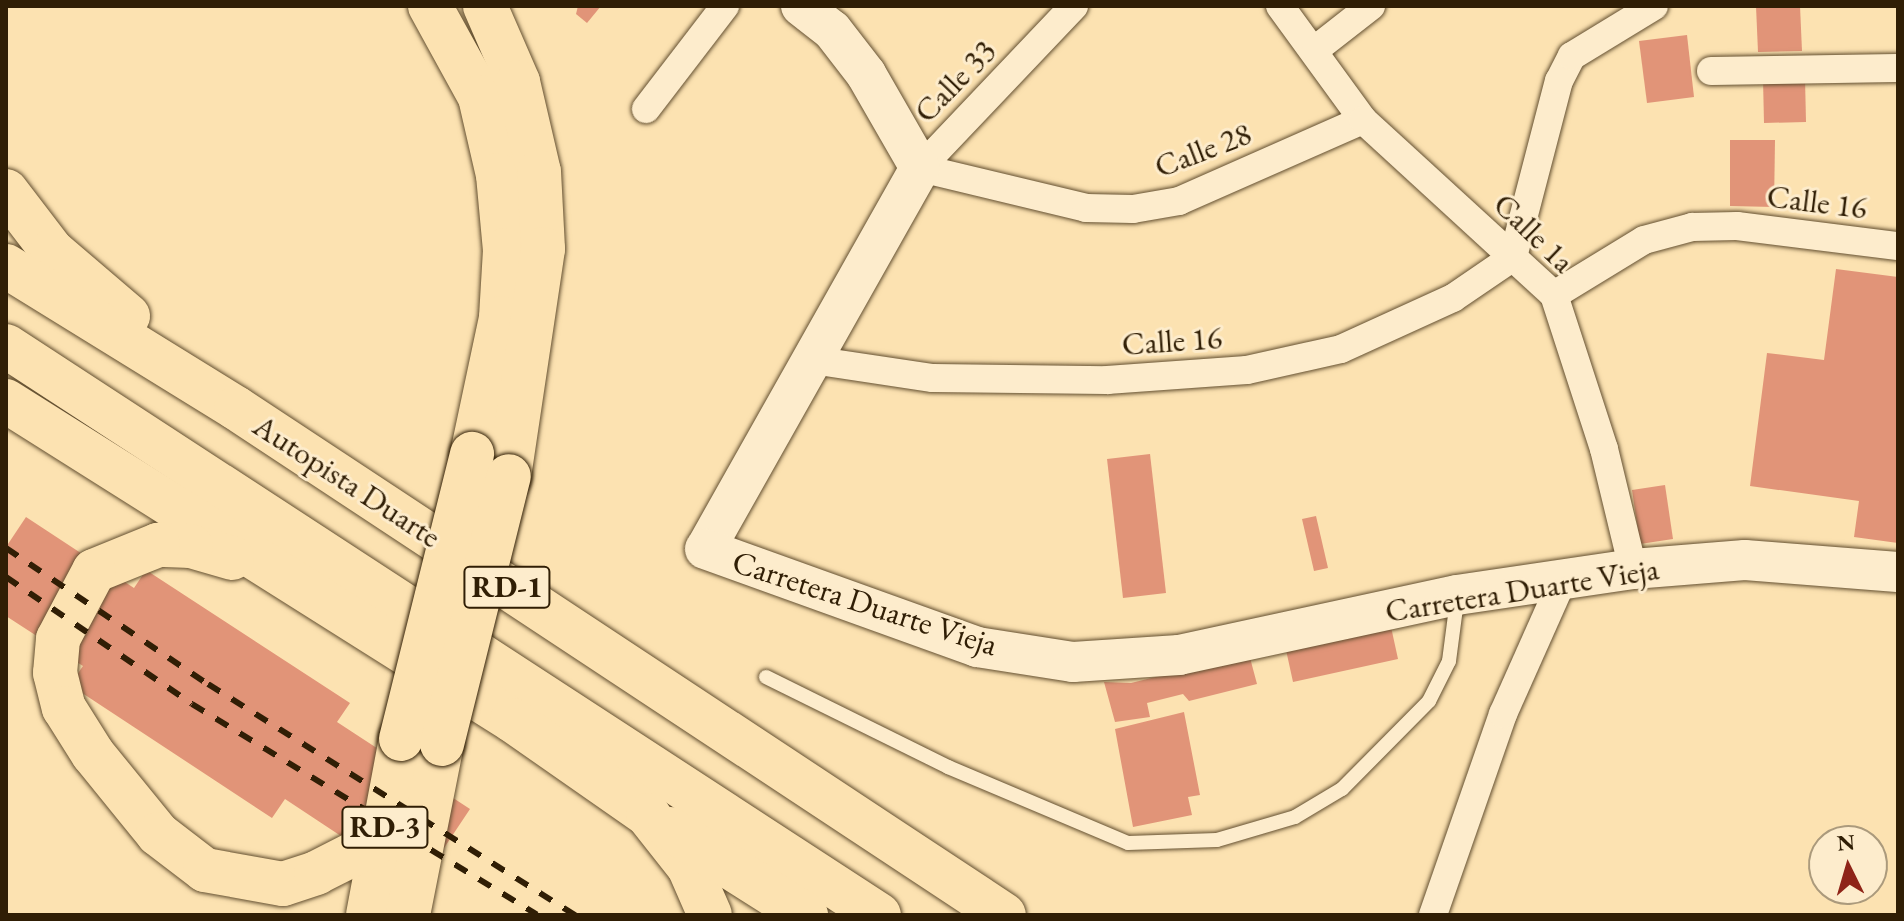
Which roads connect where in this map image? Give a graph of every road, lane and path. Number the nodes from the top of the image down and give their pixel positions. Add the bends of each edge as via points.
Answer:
1 (430, 6) edge
2 (485, 6) edge
3 (725, 6) edge
4 (801, 6) edge
5 (1074, 6) edge
6 (1280, 6) edge
7 (1371, 6) edge
8 (1654, 6) edge
9 (1316, 49) junction
10 (1898, 68) edge
11 (1711, 71) dead end
12 (646, 109) dead end
13 (1363, 120) junction
14 (920, 168) junction
15 (6, 191) edge
16 (1898, 246) edge
17 (1513, 257) junction
18 (6, 266) edge
19 (1554, 295) junction
20 (6, 346) edge
21 (812, 360) junction
22 (6, 401) edge
23 (236, 408) junction
24 (258, 564) junction
25 (1633, 569) junction
26 (1898, 572) edge
27 (1563, 579) junction
28 (1457, 595) junction
29 (766, 677) dead end
30 (421, 741) junction
31 (413, 789) junction
32 (648, 815) junction
33 (383, 839) junction
34 (368, 915) edge
35 (408, 915) edge
36 (710, 915) edge
37 (806, 915) edge
38 (879, 915) edge
39 (1004, 915) edge
40 (1433, 915) edge

1 - 30 main road, bridge via 480,97 498,175 505,250 501,318
2 - 30 main road, bridge via 518,82 539,172 543,249 509,476
3 - 12 street
4 - 14 main road via 832,30 866,74
5 - 14 street, Calle 33
6 - 9 street, Calle 1a
7 - 9 street
8 - 17 street via 1572,56 1559,81
9 - 13 street, Calle 1a
10 - 11 street
13 - 14 street, Calle 28 via 1179,201 1133,209 1086,208
13 - 17 street, Calle 1a
14 - 21 main road, Carretera Duarte Vieja
15 - 23 main road via 52,251
16 - 19 street, Calle 16 via 1737,226 1692,227 1644,240
17 - 19 street, Calle 1a
17 - 21 street, Calle 16 via 1453,298 1341,349 1247,370 1107,380 933,378
18 - 23 main road, Autopista Duarte / RD-1
19 - 25 street, Calle 1a via 1604,449
20 - 38 main road, RD-1
21 - 28 main road, Carretera Duarte Vieja via 705,549 977,647 1073,662 1179,655
22 - 24 main road
23 - 39 main road, Autopista Duarte / RD-1
24 - 32 main road via 512,720
24 - 33 main road via 191,546 158,545 94,571 58,639 55,673 64,708 93,754 158,834 205,870 283,884
25 - 26 main road, Carretera Duarte Vieja via 1745,560
25 - 27 main road, Carretera Duarte Vieja
27 - 28 main road, Carretera Duarte Vieja
27 - 40 street via 1503,714
28 - 29 lane via 1449,661 1429,701 1342,789 1295,817 1217,840 1128,843 948,767
30 - 31 main road, RD-3
31 - 33 main road, RD-3
31 - 35 main road, RD-3
32 - 36 main road via 689,867
32 - 37 main road
33 - 34 main road, RD-3

